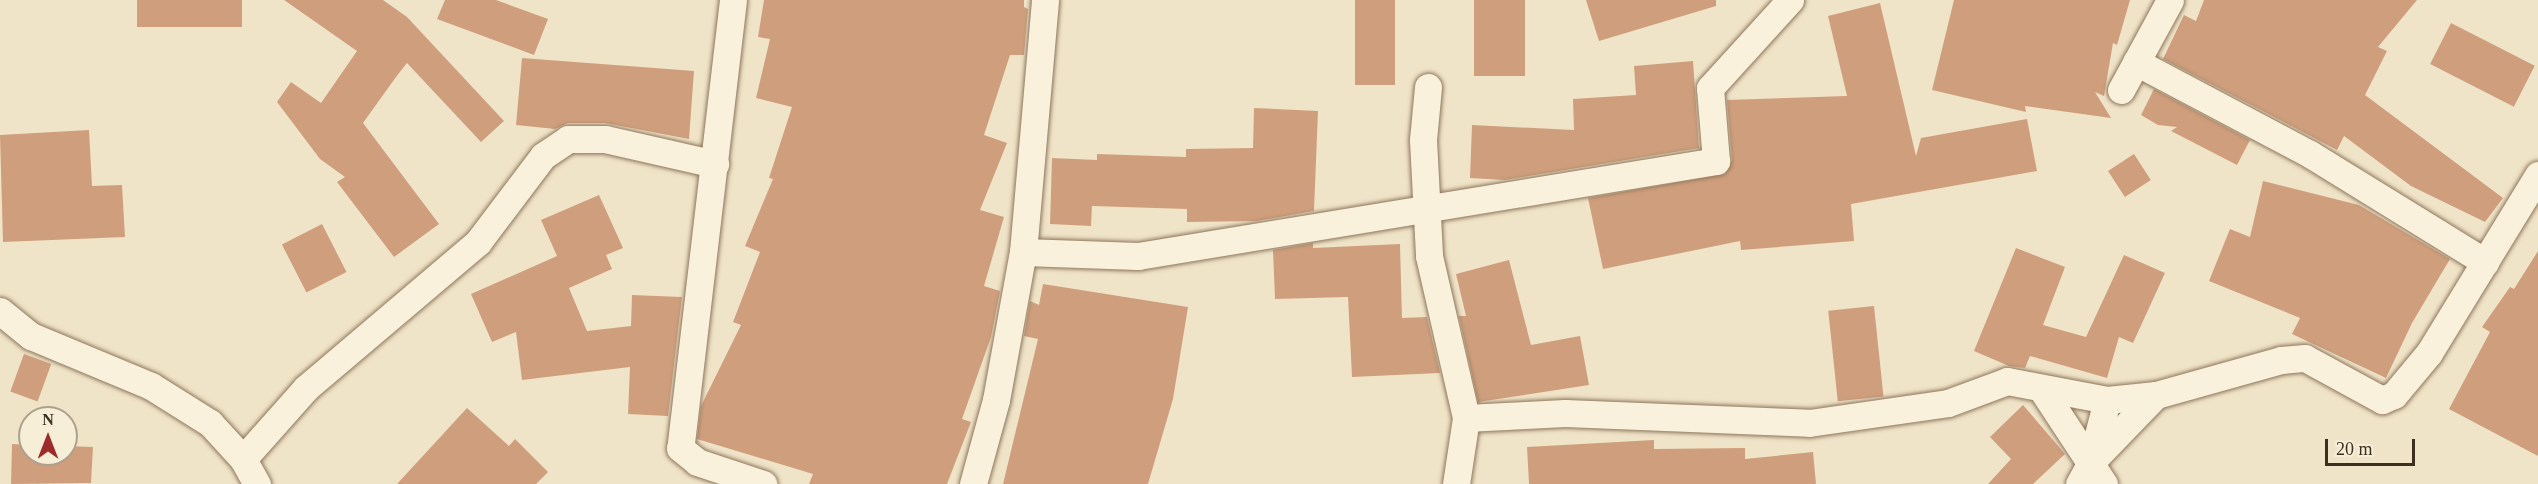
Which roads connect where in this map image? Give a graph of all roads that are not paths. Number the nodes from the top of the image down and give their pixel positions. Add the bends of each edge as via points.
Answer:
1 (732, 0) edge
2 (1045, 0) edge
3 (1790, 0) edge
4 (2170, 0) edge
5 (2136, 62) junction
6 (1428, 87) dead end
7 (2121, 90) dead end
8 (715, 164) junction
9 (2538, 175) edge
10 (1426, 208) junction
11 (1023, 252) junction
12 (2485, 262) junction
13 (0, 310) edge
14 (2041, 388) junction
15 (2156, 395) junction
16 (2106, 400) junction
17 (1466, 418) junction
18 (243, 459) junction
19 (2091, 477) edge
20 (257, 484) edge
21 (763, 484) edge
22 (973, 484) edge
23 (1456, 484) edge

1 - 8 street
2 - 11 street
3 - 10 street via 1710,88 1716,161
4 - 5 street
5 - 7 street
5 - 12 street via 2310,154
6 - 10 street via 1423,140
8 - 18 street via 605,139 568,139 543,156 478,242 306,388
8 - 21 street via 680,448 697,462
9 - 12 street
10 - 11 street via 1138,256
10 - 17 street via 1429,256
11 - 22 street via 996,400
12 - 15 street via 2429,353 2394,395 2382,400 2305,358 2281,360
13 - 18 street via 31,336 151,386 210,423
14 - 16 street
14 - 17 street via 2007,381 1948,403 1809,423 1564,413
14 - 19 street
15 - 16 street
15 - 19 street
16 - 19 street
17 - 23 street
18 - 20 street

